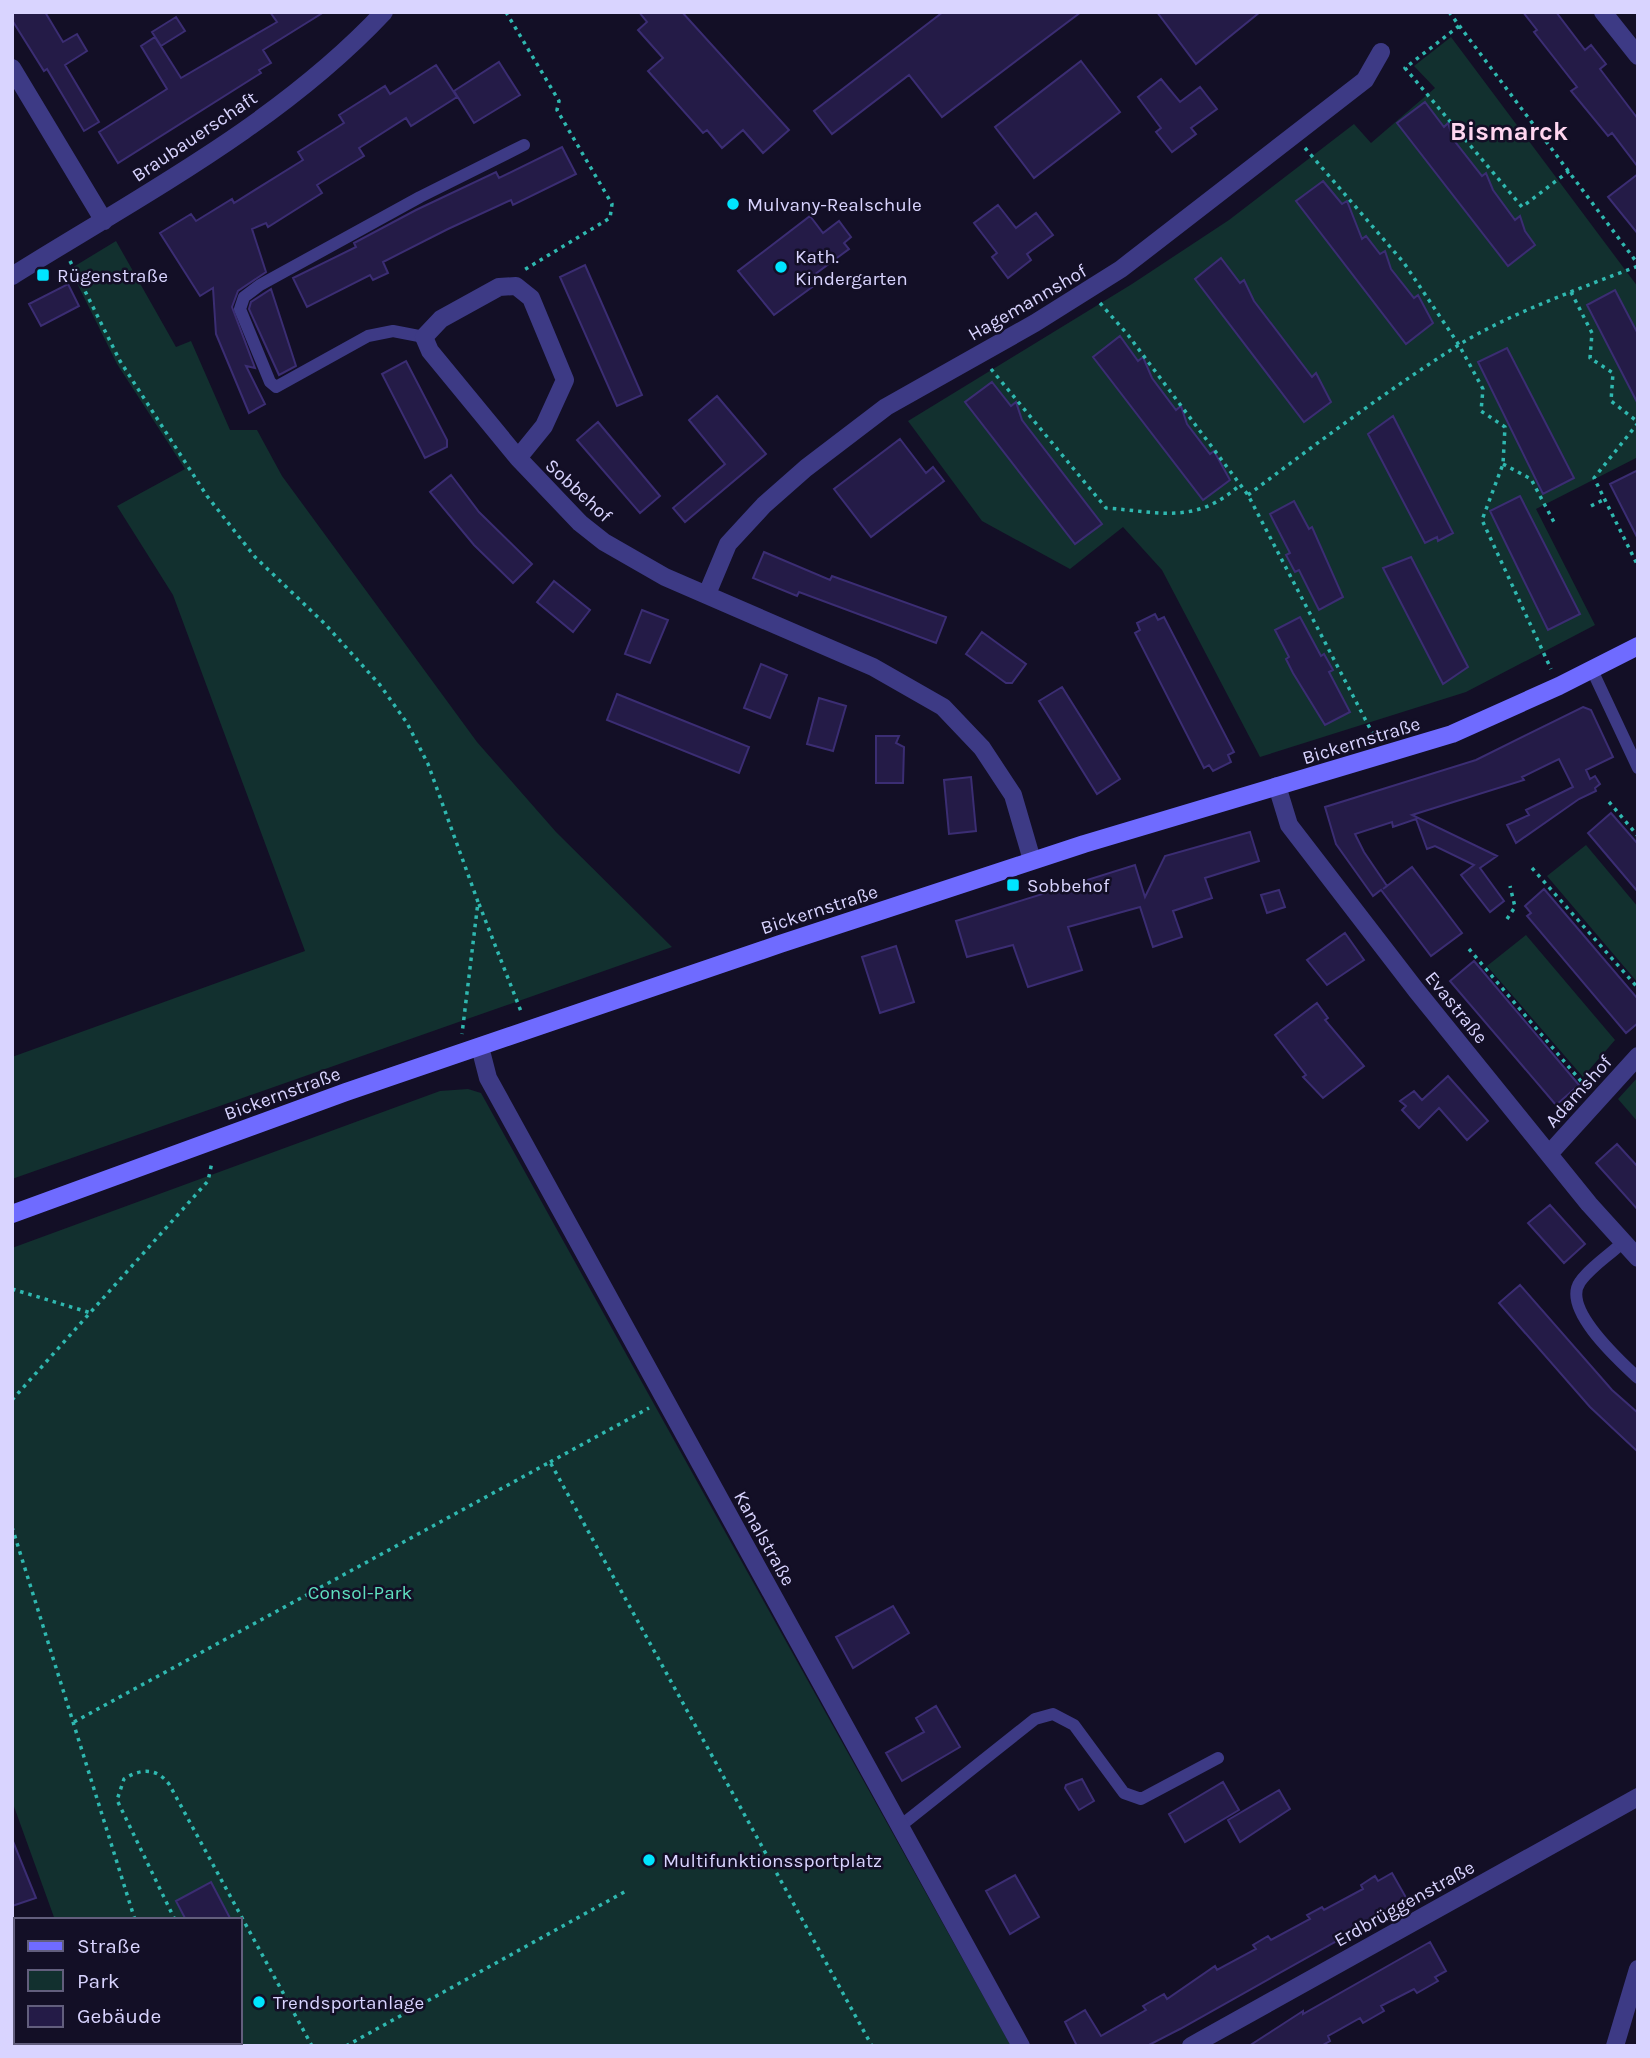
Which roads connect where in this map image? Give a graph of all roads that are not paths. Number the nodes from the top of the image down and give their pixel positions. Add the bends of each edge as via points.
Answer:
1 (384, 12) edge
2 (1603, 12) edge
3 (1381, 52) dead end
4 (1638, 56) edge
5 (12, 68) edge
6 (524, 145) dead end
7 (104, 221) junction
8 (12, 276) edge
9 (424, 337) junction
10 (518, 458) junction
11 (706, 594) junction
12 (1638, 646) edge
13 (1592, 670) junction
14 (1638, 768) edge
15 (1278, 786) junction
16 (1032, 860) junction
17 (480, 1047) junction
18 (1638, 1056) edge
19 (1549, 1154) junction
20 (12, 1214) edge
21 (1623, 1242) junction
22 (1638, 1258) edge
23 (1638, 1378) edge
24 (1218, 1758) dead end
25 (1638, 1797) edge
26 (899, 1827) junction
27 (1638, 1969) edge
28 (1021, 2046) edge
29 (1191, 2046) edge
30 (1615, 2046) edge

1 - 7 street, Braubauerschaft via 344,55 296,93
2 - 4 street
3 - 11 street, Hagemannshof via 1365,80 1170,233 1089,290 886,407 785,486 728,544
5 - 7 street
6 - 9 lane via 270,279 244,297 240,309 276,387 375,334 393,331
7 - 8 street, Braubauerschaft
9 - 10 street, Sobbehof via 430,351
9 - 10 street, Sobbehof via 441,318 499,287 516,286 531,298 565,380 544,426
10 - 11 street, Sobbehof via 563,507 604,541 664,577
11 - 16 street, Sobbehof via 873,667 943,707 982,748 1013,795
12 - 13 street, Bickernstraße
13 - 14 lane
13 - 15 street, Bickernstraße via 1452,734
15 - 16 street, Bickernstraße
15 - 19 street, Evastraße via 1289,825
16 - 17 street, Bickernstraße
17 - 20 street, Bickernstraße
17 - 26 street, Kanalstraße via 488,1078
18 - 19 street, Adamshof
19 - 21 street, Evastraße
21 - 22 street, Evastraße
21 - 23 lane via 1578,1284 1576,1298 1583,1318
24 - 26 lane via 1141,1799 1124,1793 1074,1725 1053,1714 1035,1719
25 - 29 street, Erdbrüggenstraße
26 - 28 street, Kanalstraße
27 - 30 street

